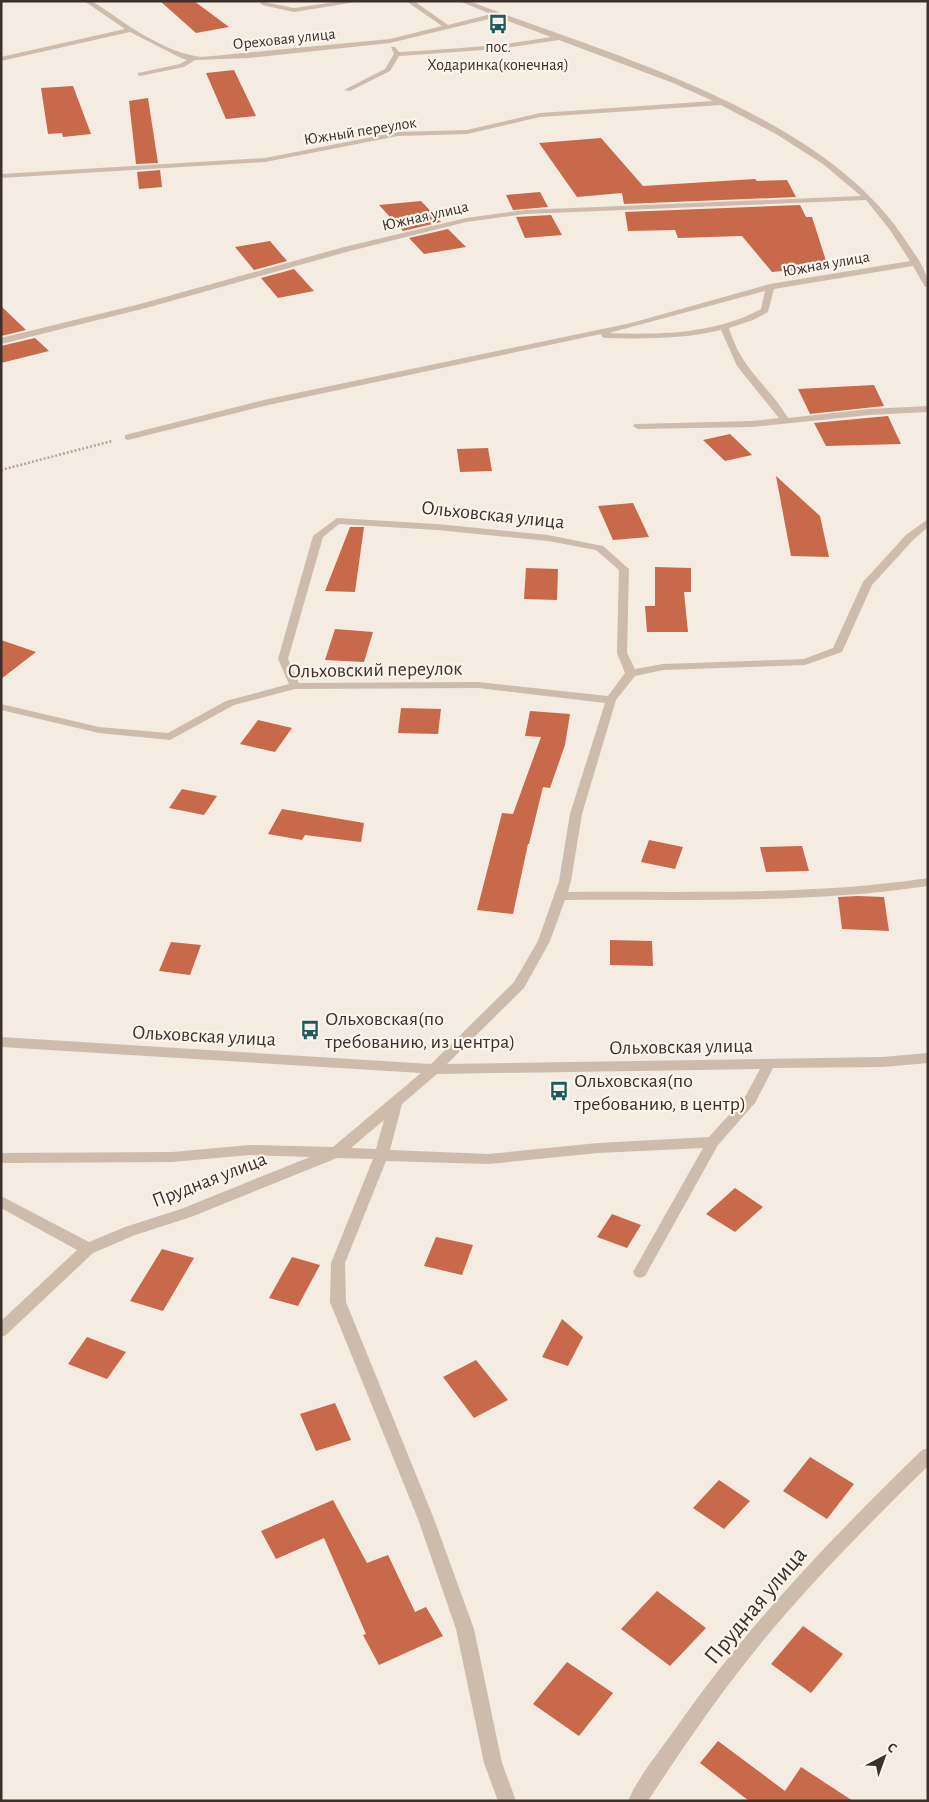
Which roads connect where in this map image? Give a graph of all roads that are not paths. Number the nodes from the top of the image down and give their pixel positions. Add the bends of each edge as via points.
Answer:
1 (87, 1) edge
2 (262, 1) edge
3 (359, 1) edge
4 (409, 1) edge
5 (462, 1) edge
6 (496, 15) junction
7 (447, 27) junction
8 (131, 30) junction
9 (557, 38) junction
10 (390, 42) junction
11 (397, 54) junction
12 (1, 59) edge
13 (192, 59) junction
14 (140, 74) dead end
15 (348, 90) dead end
16 (722, 103) junction
17 (1, 176) edge
18 (868, 198) junction
19 (915, 263) junction
20 (928, 284) edge
21 (770, 287) junction
22 (724, 326) junction
23 (590, 334) junction
24 (1, 341) edge
25 (928, 409) edge
26 (785, 420) junction
27 (638, 426) dead end
28 (128, 437) road end
29 (928, 522) edge
30 (630, 673) junction
31 (295, 686) junction
32 (611, 700) junction
33 (1, 707) edge
34 (928, 882) edge
35 (560, 896) junction
36 (1, 1042) edge
37 (928, 1058) edge
38 (769, 1064) junction
39 (434, 1069) junction
40 (395, 1104) junction
41 (713, 1142) junction
42 (337, 1152) junction
43 (379, 1155) junction
44 (1, 1158) edge
45 (1, 1201) edge
46 (88, 1249) junction
47 (640, 1272) dead end
48 (1, 1331) edge
49 (928, 1455) edge
50 (507, 1801) edge
51 (636, 1801) edge

1 - 8 street, Ореховая улица
2 - 3 street via 294,10
4 - 7 street
5 - 6 street
6 - 7 street, Ореховая улица
6 - 9 street
7 - 10 street, Ореховая улица
8 - 12 street
8 - 13 street, Ореховая улица
9 - 11 street via 463,51
9 - 16 street
10 - 11 street
10 - 13 street, Ореховая улица
11 - 15 street via 388,70
13 - 14 street via 182,66
16 - 17 street, Южный переулок via 540,115 468,132 398,134 266,160
16 - 18 street via 813,153
18 - 19 street via 894,227
18 - 24 street, Южная улица via 525,212 466,220
19 - 20 street
19 - 21 street, Южная улица
21 - 22 street via 765,310 739,324
21 - 23 street, Южная улица
22 - 23 street via 689,333
22 - 26 street via 739,362 778,406
23 - 28 street, Южная улица via 268,402
25 - 26 street
26 - 27 street via 752,424
29 - 30 street via 867,584 838,650 805,662 664,666
30 - 31 street, Ольховская улица via 622,653 624,569 599,548 503,532 337,521 318,536 283,659
30 - 32 street
31 - 32 street, Ольховский переулок via 478,685
31 - 33 street, Ольховский переулок via 230,703 170,737 99,730
32 - 35 street via 576,814 566,882
34 - 35 street via 777,895
35 - 39 street via 544,941 519,985
36 - 39 street, Ольховская улица
37 - 38 street, Ольховская улица
38 - 39 street, Ольховская улица
38 - 41 street via 750,1100
39 - 40 street, Прудная улица
40 - 42 street, Прудная улица
40 - 43 street
41 - 43 street via 489,1158
41 - 47 street
42 - 43 street
42 - 44 street via 250,1150 172,1157
42 - 46 street, Прудная улица
43 - 50 street via 338,1263 338,1302 426,1519 465,1629 493,1762
45 - 46 street
46 - 48 street, Прудная улица
49 - 51 street, Прудная улица via 825,1558 738,1658

